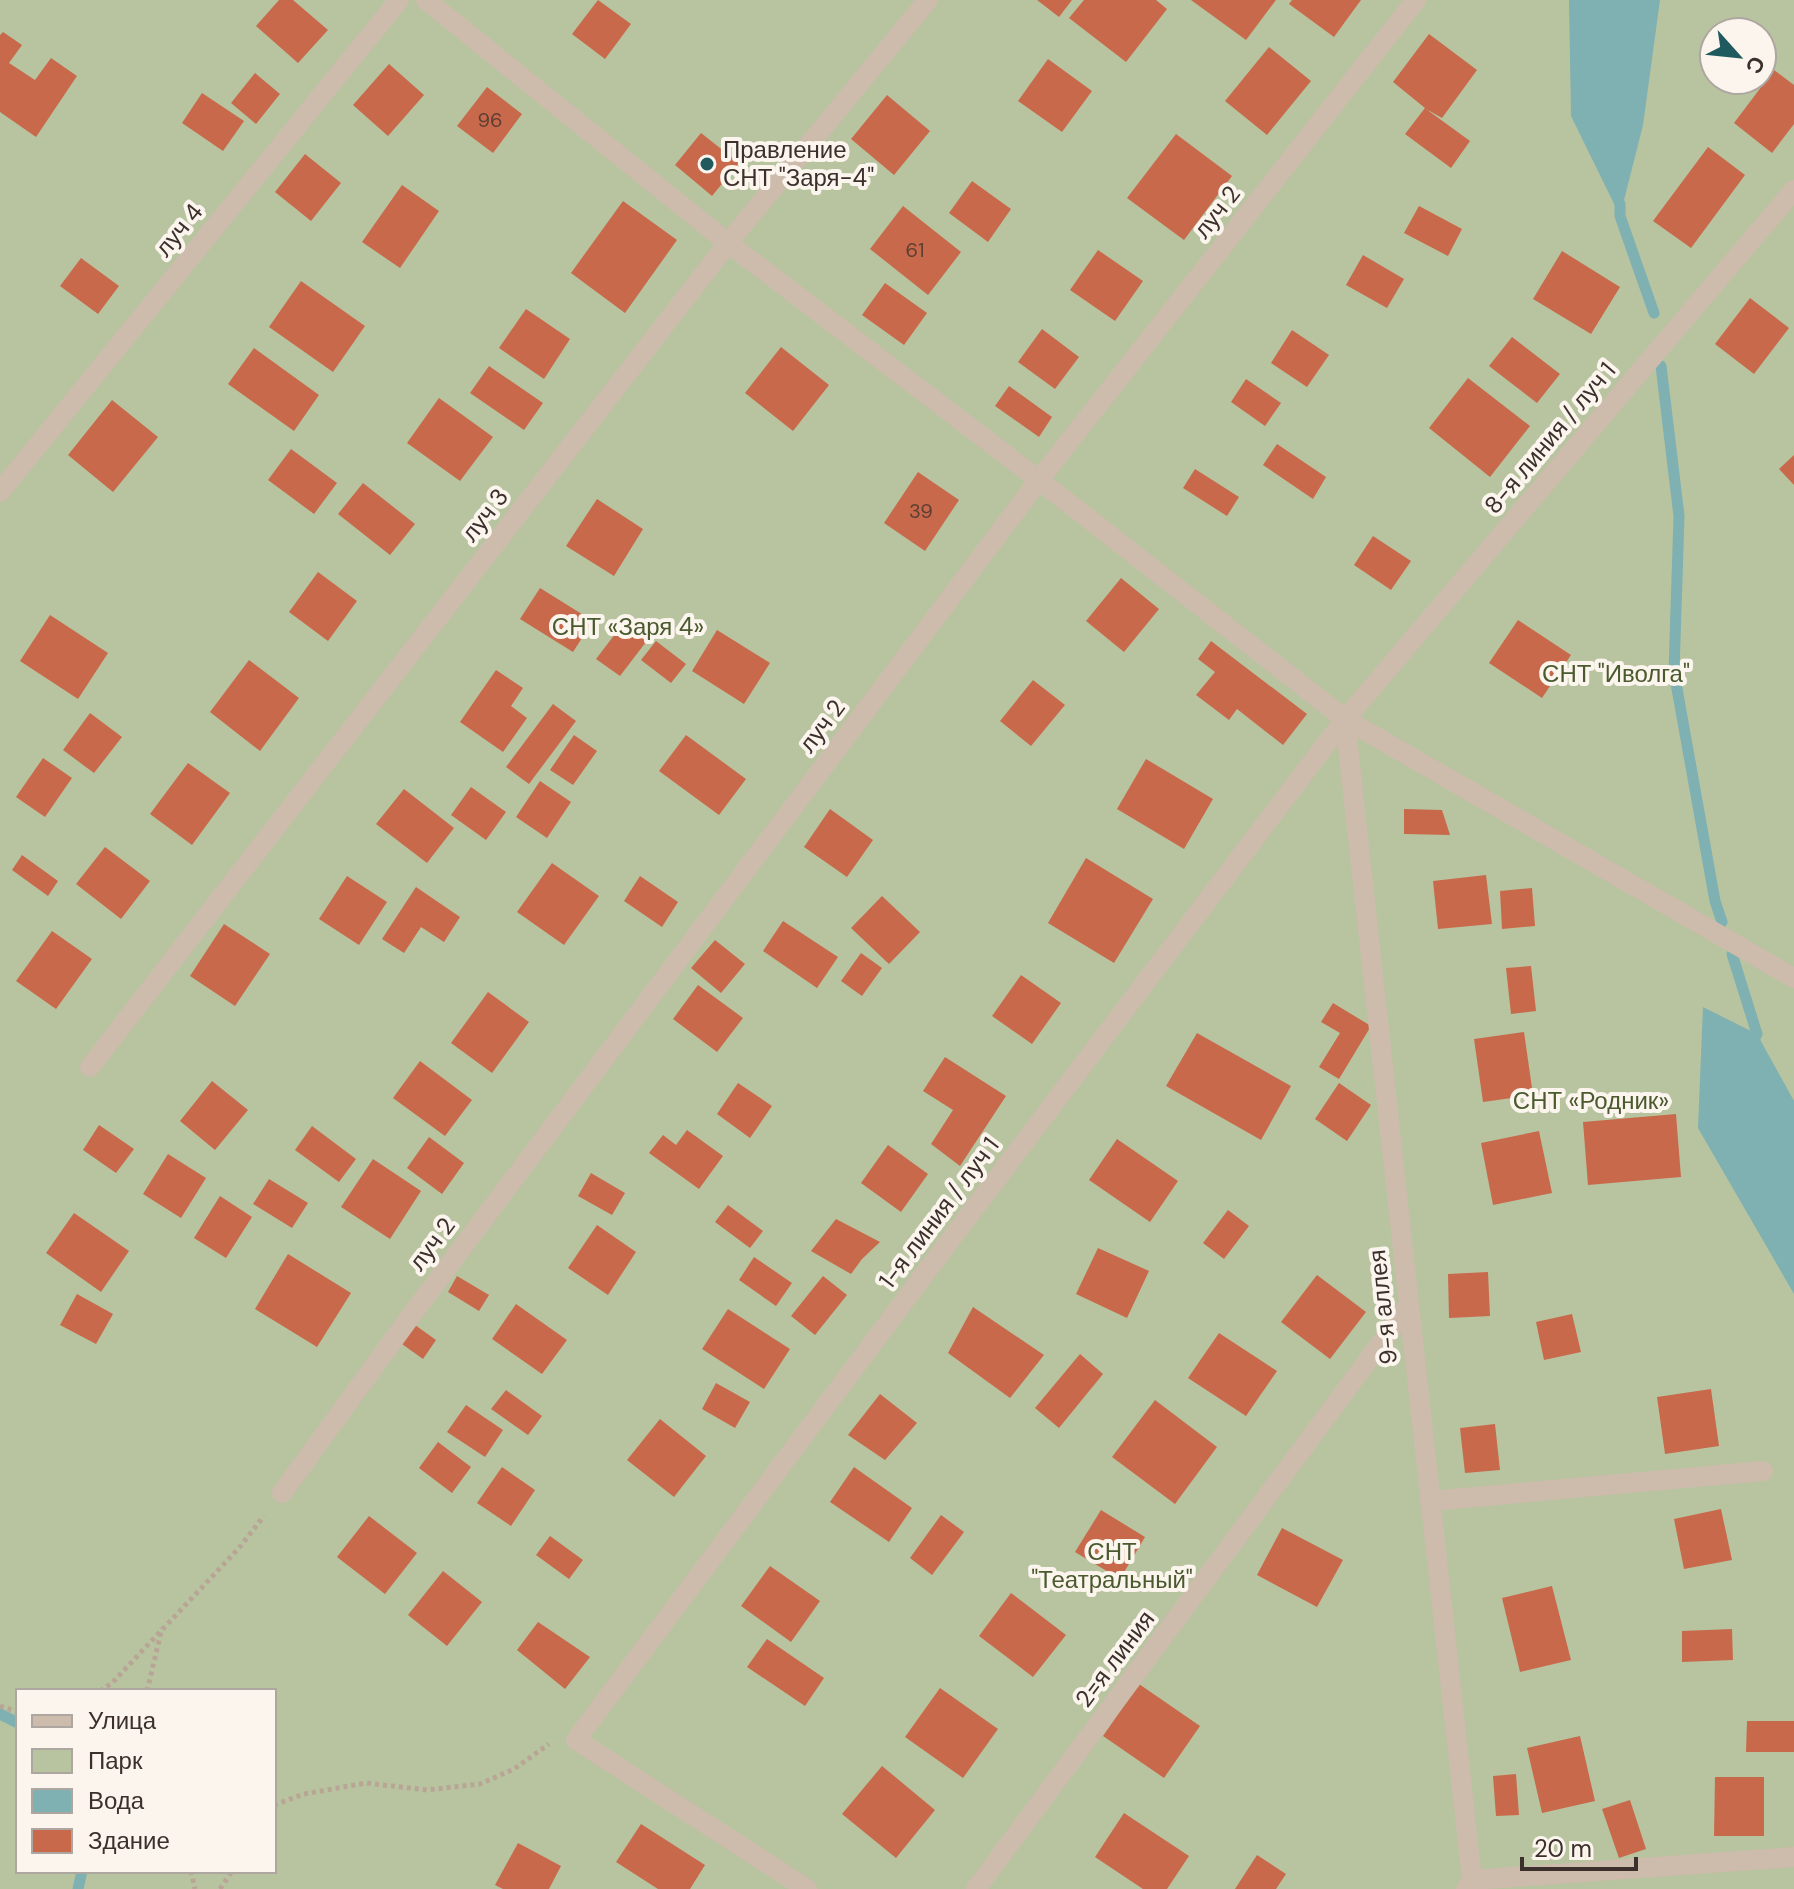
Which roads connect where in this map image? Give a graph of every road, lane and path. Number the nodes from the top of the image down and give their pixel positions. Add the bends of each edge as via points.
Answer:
1 (399, 0) edge
2 (426, 0) edge
3 (928, 0) edge
4 (1416, 0) edge
5 (1794, 190) edge
6 (728, 243) junction
7 (1039, 480) junction
8 (0, 492) edge
9 (1345, 719) junction
10 (1794, 978) edge
11 (90, 1067) dead end
12 (1409, 1305) junction
13 (1763, 1471) dead end
14 (282, 1493) joint
15 (1430, 1501) junction
16 (162, 1627) junction
17 (103, 1689) edge
18 (147, 1689) edge
19 (578, 1738) junction
20 (276, 1806) edge
21 (1794, 1857) edge
22 (1470, 1886) edge
23 (807, 1889) edge
24 (976, 1889) edge

1 - 8 street, луч 4
2 - 6 street
3 - 6 street, луч 3
4 - 7 street, луч 2
5 - 9 street, 8-я линия / луч 1
6 - 7 street
6 - 11 street, луч 3
7 - 9 street
7 - 14 street, луч 2
9 - 10 street
9 - 12 street, 9-я аллея
9 - 19 street, 1-я линия / луч 1
12 - 15 street, 9-я аллея
12 - 24 street, 2=я линия
13 - 15 street
14 - 16 path via 239,1548
15 - 22 street, 9-я аллея
16 - 17 path
16 - 18 path
19 - 20 path via 563,1734 514,1769 480,1784 427,1790 366,1783 304,1794
19 - 23 street
21 - 22 street

